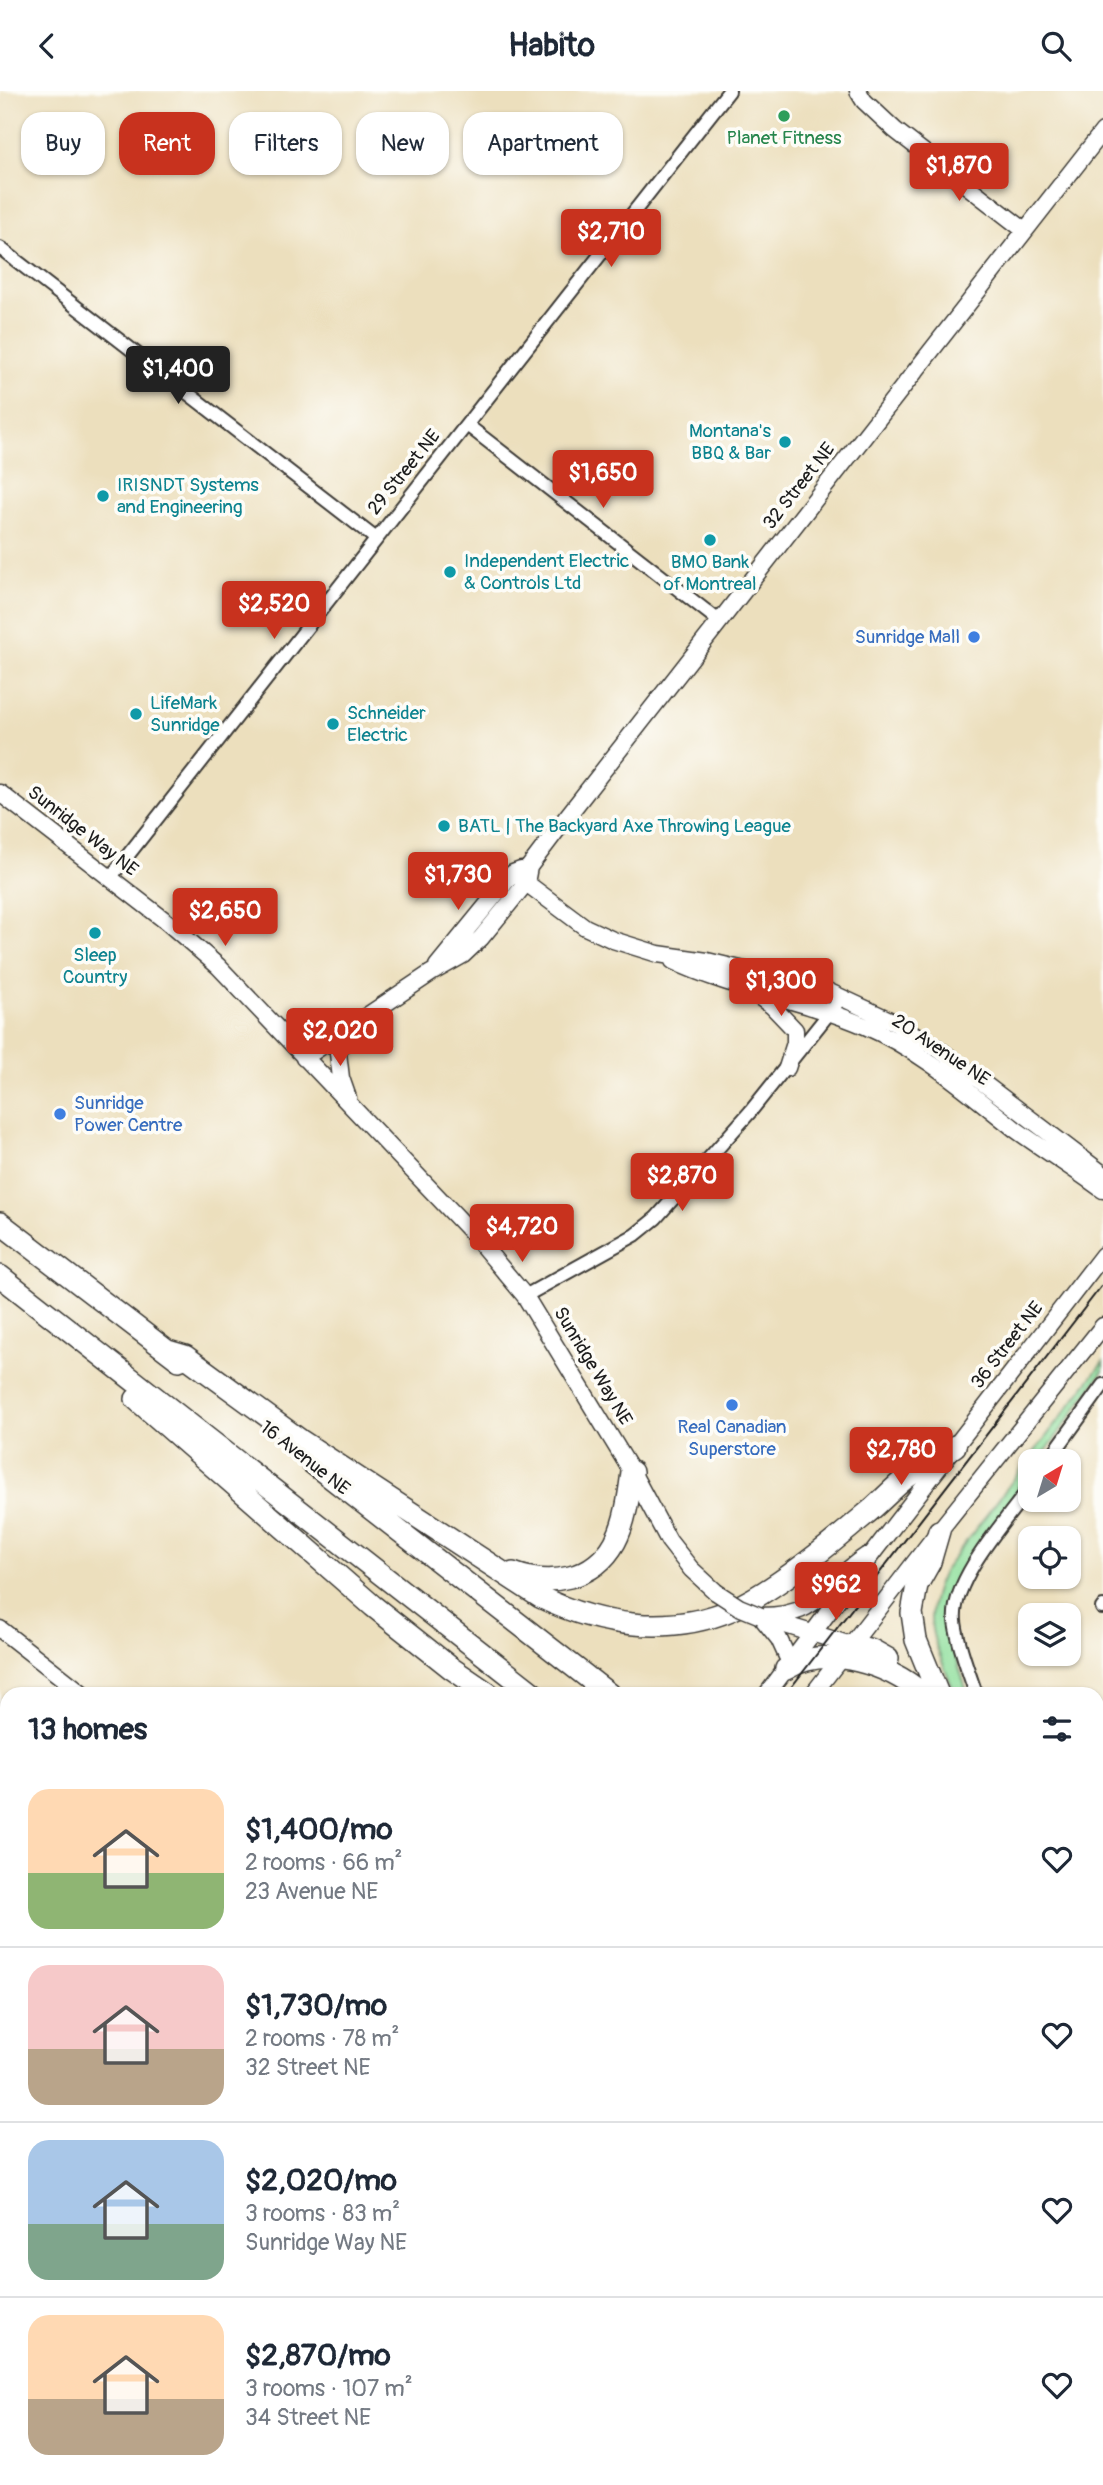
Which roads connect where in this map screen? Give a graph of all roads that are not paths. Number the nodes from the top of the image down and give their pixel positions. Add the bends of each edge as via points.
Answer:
1 (729, 91) edge
2 (859, 91) edge
3 (1103, 131) edge
4 (1024, 230) junction
5 (0, 248) edge
6 (467, 425) junction
7 (375, 538) junction
8 (719, 621) junction
9 (0, 793) edge
10 (523, 874) junction
11 (110, 878) junction
12 (658, 954) junction
13 (744, 987) junction
14 (842, 997) junction
15 (828, 1013) junction
16 (346, 1030) junction
17 (304, 1058) junction
18 (787, 1068) junction
19 (349, 1104) junction
20 (1063, 1163) junction
21 (1103, 1174) edge
22 (1103, 1190) edge
23 (1103, 1202) edge
24 (0, 1223) edge
25 (1103, 1255) edge
26 (0, 1276) edge
27 (525, 1296) junction
28 (1103, 1326) edge
29 (168, 1351) junction
30 (122, 1372) junction
31 (1103, 1385) edge
32 (955, 1446) junction
33 (1057, 1449) edge
34 (632, 1472) junction
35 (1018, 1504) edge
36 (939, 1531) junction
37 (875, 1550) junction
38 (482, 1560) junction
39 (761, 1616) junction
40 (0, 1629) edge
41 (812, 1634) junction
42 (845, 1652) junction
43 (788, 1666) junction
44 (451, 1668) junction
45 (74, 1687) edge
46 (469, 1687) edge
47 (479, 1687) edge
48 (525, 1687) edge
49 (600, 1687) edge
50 (772, 1687) edge
51 (818, 1687) edge
52 (913, 1687) edge
53 (927, 1687) edge
54 (933, 1687) edge
55 (973, 1687) edge

1 - 6 street, 29 Street NE
2 - 4 street via 895,130
3 - 4 street, 32 Street NE
4 - 8 street, 32 Street NE
5 - 7 street
6 - 7 street, 29 Street NE
6 - 8 street
7 - 11 street, 29 Street NE
8 - 10 street, 32 Street NE
9 - 11 street, Sunridge Way NE
10 - 12 street, 20 Avenue NE via 585,927
10 - 16 street, 32 Street NE via 431,973
11 - 17 street, Sunridge Way NE via 218,966
12 - 13 street, 20 Avenue NE
12 - 14 street, 20 Avenue NE via 771,975
13 - 15 street, 20 Avenue NE
13 - 18 street via 772,1006 795,1030
14 - 15 street
14 - 21 street, 20 Avenue NE via 937,1048
15 - 18 street
15 - 20 street, 20 Avenue NE via 907,1048
16 - 17 street, 32 Street NE
16 - 19 street via 338,1053
17 - 19 street, Sunridge Way NE
18 - 27 street via 656,1218 635,1235
19 - 27 street, Sunridge Way NE via 472,1233
20 - 22 street, 20 Avenue NE
20 - 23 street
24 - 29 highway, 16 Avenue NE
25 - 32 street, 36 Street NE
26 - 30 highway
27 - 34 street, Sunridge Way NE
28 - 36 street
29 - 38 highway via 185,1356 300,1440
29 - 49 highway, 16 Avenue NE
30 - 44 highway via 132,1396
30 - 48 highway
31 - 33 street
32 - 37 street, 36 Street NE
32 - 38 highway via 905,1479 752,1599 708,1617 654,1624 593,1618 540,1597
34 - 38 highway via 619,1532 590,1568 567,1578 541,1580
34 - 39 street, Sunridge Way NE, bridge via 669,1541 691,1569 716,1592
35 - 55 street via 965,1578 956,1598 955,1621
36 - 42 street
36 - 54 highway via 917,1585 912,1613 916,1640
37 - 39 street via 847,1568 810,1607
37 - 41 street, 36 Street NE
39 - 41 street, Sunridge Way NE
39 - 43 street via 779,1639
40 - 45 street
41 - 42 street, Sunridge Way NE
41 - 43 street, 36 Street NE
42 - 43 highway
42 - 51 street
42 - 52 highway
42 - 53 highway via 872,1650
43 - 50 street, 36 Street NE
44 - 46 highway
44 - 47 highway

